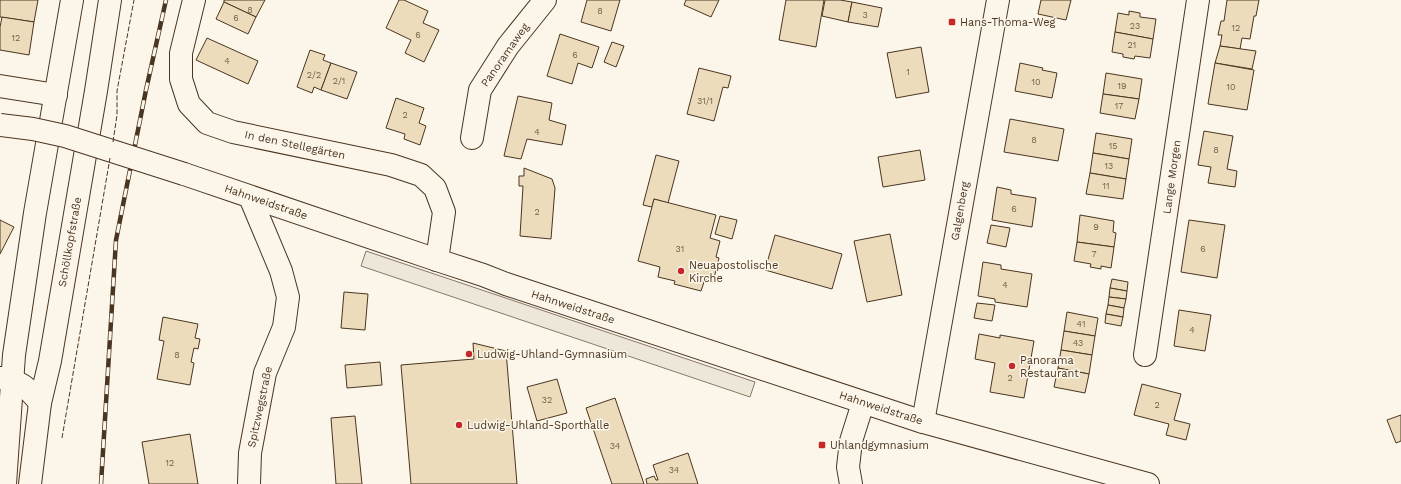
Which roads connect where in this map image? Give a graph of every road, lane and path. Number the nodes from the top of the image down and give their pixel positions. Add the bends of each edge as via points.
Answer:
1 (72, 0) edge
2 (110, 0) edge
3 (194, 0) edge
4 (545, 0) edge
5 (998, 0) edge
6 (1198, 0) edge
7 (0, 86) edge
8 (56, 95) junction
9 (0, 125) edge
10 (472, 138) dead end
11 (250, 197) junction
12 (437, 260) junction
13 (1146, 355) dead end
14 (6, 379) edge
15 (40, 403) junction
16 (863, 403) junction
17 (5, 408) edge
18 (922, 422) junction
19 (5, 484) edge
20 (30, 484) edge
21 (249, 484) edge
22 (851, 484) edge
23 (1148, 484) edge

1 - 8 street
2 - 15 street, Schöllkopfstraße via 50,360
3 - 12 street, In den Stellegärten via 181,52 181,79 189,104 207,123 233,132 384,163 421,175 435,188 444,212
4 - 10 street, Panoramaweg via 508,46 480,90
5 - 18 street, Galgenberg
6 - 13 street, Lange Morgen
7 - 8 street
8 - 14 street via 14,356
9 - 11 street, Hahnweidstraße, bridge via 65,136
11 - 12 street, Hahnweidstraße
11 - 21 street, Spitzwegstraße via 281,271 288,297 284,327 265,372 250,454
12 - 16 street, Hahnweidstraße
14 - 15 street via 28,389
14 - 17 street
15 - 17 street
15 - 20 street, Schöllkopfstraße
16 - 18 street, Hahnweidstraße
16 - 22 street via 852,441 848,467
17 - 19 street
18 - 23 street, Hahnweidstraße

